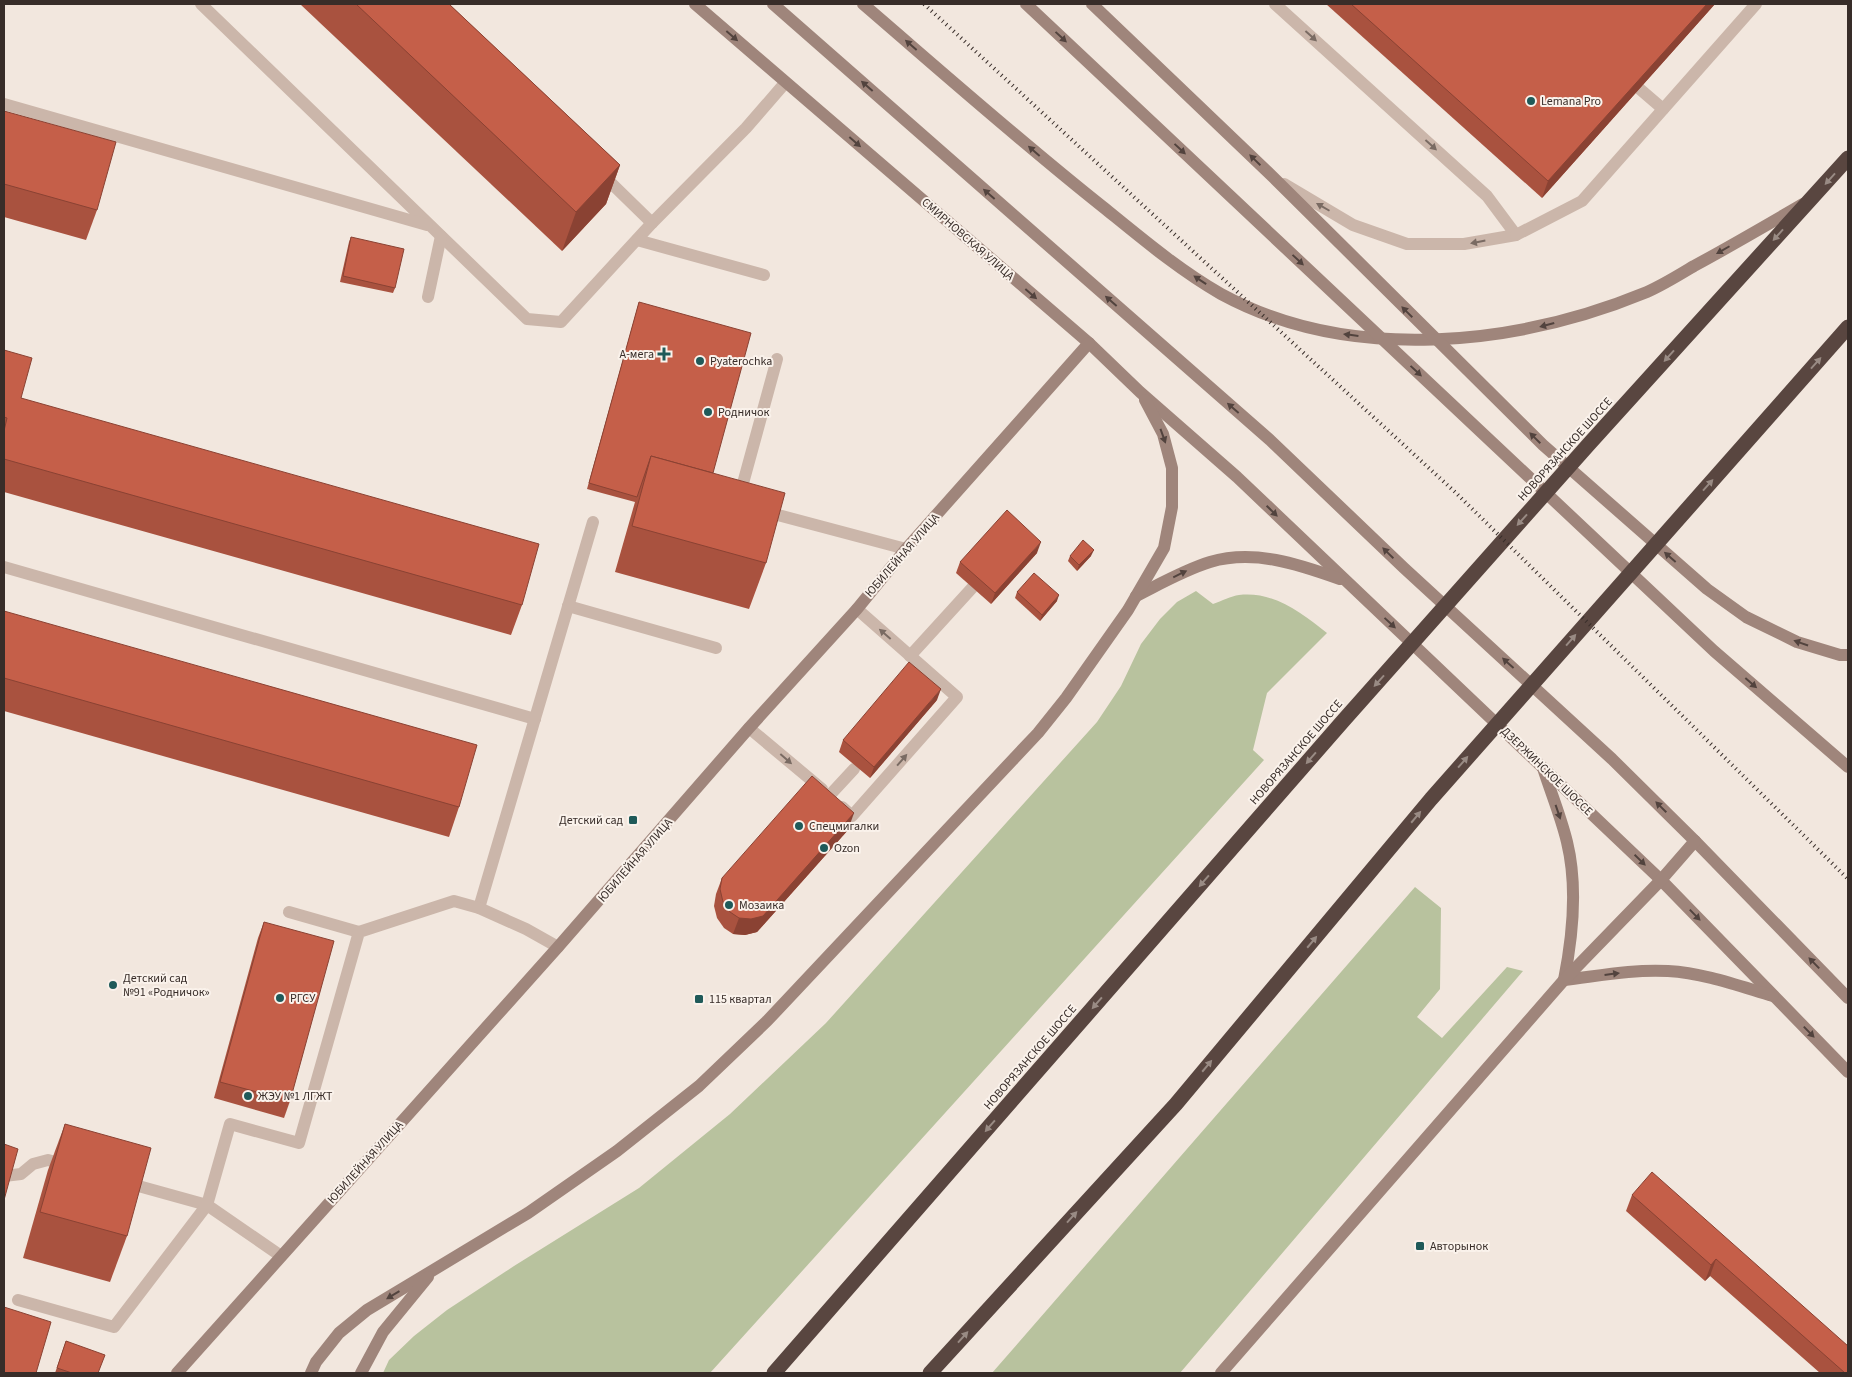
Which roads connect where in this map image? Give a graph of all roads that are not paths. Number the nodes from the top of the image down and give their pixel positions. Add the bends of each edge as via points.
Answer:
1 (201, 4) edge
2 (695, 4) edge
3 (773, 4) edge
4 (863, 4) edge
5 (1026, 4) edge
6 (1092, 4) edge
7 (1274, 4) edge
8 (1756, 4) edge
9 (1620, 72) edge
10 (785, 83) junction
11 (4, 104) edge
12 (1663, 109) junction
13 (1848, 158) edge
14 (1274, 178) junction
15 (608, 181) edge
16 (1811, 199) junction
17 (652, 223) junction
18 (429, 226) junction
19 (1516, 235) junction
20 (441, 236) junction
21 (637, 240) junction
22 (764, 275) dead end
23 (428, 297) dead end
24 (1848, 327) edge
25 (1089, 343) junction
26 (777, 359) dead end
27 (1140, 392) junction
28 (1237, 477) joint
29 (593, 522) dead end
30 (906, 549) junction
31 (4, 567) edge
32 (1346, 581) junction
33 (972, 588) edge
34 (1136, 596) junction
35 (568, 606) junction
36 (856, 609) junction
37 (716, 648) dead end
38 (1848, 655) edge
39 (910, 656) junction
40 (932, 675) junction
41 (923, 686) edge
42 (535, 719) junction
43 (750, 728) junction
44 (1542, 766) junction
45 (1848, 767) edge
46 (854, 769) dead end
47 (829, 796) junction
48 (1695, 841) junction
49 (1661, 880) junction
50 (479, 908) junction
51 (289, 912) dead end
52 (359, 932) junction
53 (558, 947) junction
54 (1564, 980) junction
55 (1775, 997) junction
56 (1848, 998) edge
57 (1848, 1072) edge
58 (76, 1168) edge
59 (4, 1176) edge
60 (114, 1179) edge
61 (207, 1205) junction
62 (281, 1256) junction
63 (434, 1269) junction
64 (18, 1300) dead end
65 (177, 1373) edge
66 (311, 1373) edge
67 (361, 1373) edge
68 (774, 1373) edge
69 (930, 1373) edge
70 (1221, 1373) edge

1 - 18 lane
2 -> 10 main road, СМИРНОВСКАЯ УЛИЦА
48 -> 3 main road via 1605,752 1270,440
16 -> 4 main road via 1650,291 1594,312 1500,334 1437,340 1320,331 1266,314 1221,294 1165,256 1071,183
5 -> 45 main road via 1714,652
14 -> 6 main road
7 -> 19 lane via 1488,196
8 - 12 lane
9 - 12 lane
10 - 17 lane via 746,128
10 -> 25 main road, СМИРНОВСКАЯ УЛИЦА
11 - 18 lane
12 - 19 lane via 1582,201
13 -> 16 highway, НОВОРЯЗАНСКОЕ ШОССЕ
19 -> 14 lane via 1464,244 1407,244 1353,225
38 -> 14 main road via 1797,642 1746,617 1707,589 1543,445
15 - 17 lane
16 -> 68 highway, НОВОРЯЗАНСКОЕ ШОССЕ via 1343,721
17 - 21 lane
18 - 20 lane
20 - 21 lane via 528,319 562,322
20 - 23 lane
21 - 22 lane
69 -> 24 highway via 1176,1104 1431,799
25 - 27 main road, СМИРНОВСКАЯ УЛИЦА
25 - 30 main road, ЮБИЛЕЙНАЯ УЛИЦА
26 - 30 lane via 738,504
27 - 28 main road, СМИРНОВСКАЯ УЛИЦА
27 -> 34 main road via 1163,434 1172,468 1172,506 1164,548
28 -> 32 main road, ДЗЕРЖИНСКОЕ ШОССЕ
29 - 35 lane
30 - 36 main road, ЮБИЛЕЙНАЯ УЛИЦА
31 - 42 lane
34 -> 32 main road via 1189,570 1235,557 1301,565
32 -> 44 main road, ДЗЕРЖИНСКОЕ ШОССЕ
33 - 39 lane
34 - 63 main road via 1038,733 761,1027 699,1086 617,1151 528,1213
35 - 37 lane
35 - 42 lane
39 -> 36 lane
36 - 43 main road, ЮБИЛЕЙНАЯ УЛИЦА
39 - 40 lane
40 - 41 lane
47 -> 40 lane via 852,816 957,697
42 - 50 lane
43 -> 47 lane
43 - 53 main road, ЮБИЛЕЙНАЯ УЛИЦА
44 -> 49 main road, ДЗЕРЖИНСКОЕ ШОССЕ
44 -> 54 main road via 1567,842 1572,870 1573,908
46 - 47 lane
48 - 49 main road
56 -> 48 main road
49 - 54 main road
49 -> 55 main road, ДЗЕРЖИНСКОЕ ШОССЕ
50 - 52 lane via 454,901
50 - 53 lane
51 - 52 lane
52 - 61 lane via 299,1142 230,1124
53 - 62 main road, ЮБИЛЕЙНАЯ УЛИЦА
54 -> 55 main road via 1668,971 1716,979
54 - 70 main road
55 -> 57 main road, ДЗЕРЖИНСКОЕ ШОССЕ
58 - 59 lane via 48,1160 33,1164 21,1174
60 - 61 lane
61 - 62 lane
61 - 64 lane via 114,1327
62 - 65 main road, ЮБИЛЕЙНАЯ УЛИЦА
63 -> 66 main road via 367,1310 339,1333
63 - 67 main road via 383,1332

